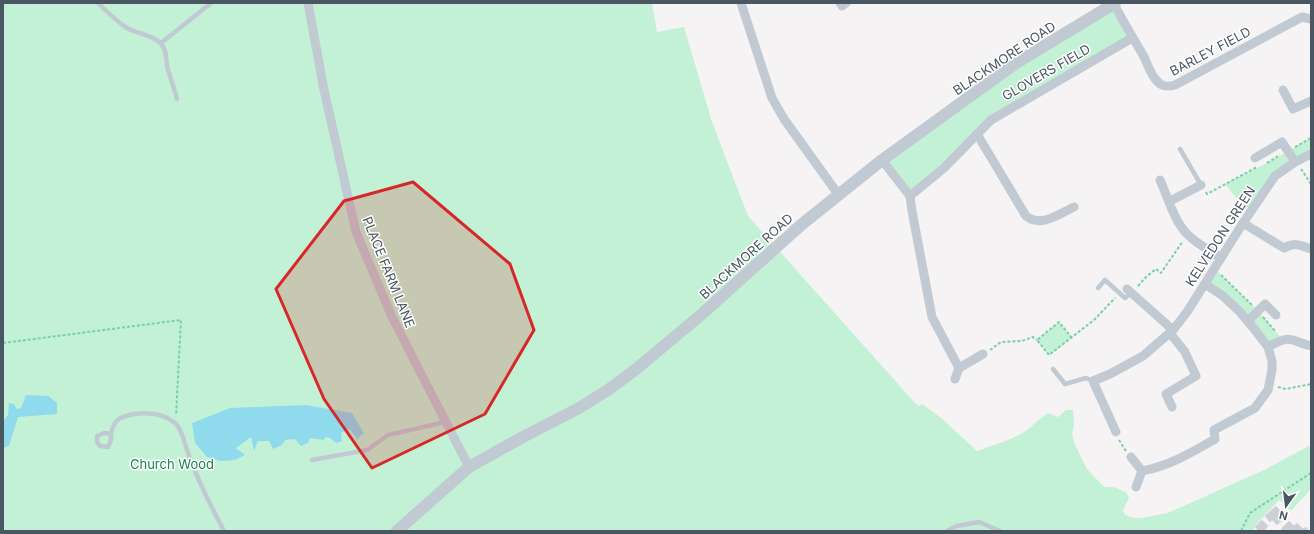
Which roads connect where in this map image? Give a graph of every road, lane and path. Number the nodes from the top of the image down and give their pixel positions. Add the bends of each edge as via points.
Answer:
1 (98, 3) edge
2 (211, 3) edge
3 (308, 3) edge
4 (741, 3) edge
5 (840, 3) edge
6 (846, 3) edge
7 (1114, 3) edge
8 (1311, 19) edge
9 (1132, 38) junction
10 (161, 43) junction
11 (1283, 90) dead end
12 (177, 99) dead end
13 (1311, 101) edge
14 (978, 134) junction
15 (1311, 138) edge
16 (1180, 149) dead end
17 (1288, 151) junction
18 (1311, 154) edge
19 (882, 160) junction
20 (1258, 162) joint
21 (1295, 162) junction
22 (1266, 163) dead end
23 (1160, 180) dead end
24 (1311, 184) edge
25 (1201, 185) junction
26 (838, 194) junction
27 (910, 196) junction
28 (1170, 202) junction
29 (1074, 207) dead end
30 (1243, 223) junction
31 (1188, 234) junction
32 (1311, 249) edge
33 (1221, 258) junction
34 (1215, 269) junction
35 (1205, 284) junction
36 (1098, 288) dead end
37 (1126, 292) junction
38 (1258, 311) junction
39 (1276, 315) dead end
40 (1248, 321) junction
41 (1172, 331) junction
42 (1072, 338) junction
43 (1282, 339) junction
44 (1037, 340) junction
45 (3, 344) edge
46 (1311, 346) edge
47 (1268, 347) junction
48 (983, 354) joint
49 (960, 368) junction
50 (1053, 369) dead end
51 (955, 379) dead end
52 (1093, 381) junction
53 (1311, 384) edge
54 (1269, 385) junction
55 (1172, 408) dead end
56 (445, 422) junction
57 (176, 423) junction
58 (1116, 432) joint
59 (111, 434) dead end
60 (1131, 457) joint
61 (312, 460) dead end
62 (469, 468) junction
63 (1142, 471) junction
64 (1311, 473) edge
65 (1136, 487) dead end
66 (224, 531) edge
67 (398, 531) edge
68 (947, 531) edge
69 (1000, 531) edge
70 (1241, 531) edge

1 - 10 lane via 126,27
2 - 10 lane
3 - 56 street, PLACE FARM LANE via 324,90 356,232 392,317
4 - 26 street via 772,98 784,119
5 - 6 street via 842,6
7 - 9 street, BARLEY FIELD
7 - 19 street, BLACKMORE ROAD via 1016,63
8 - 9 street, BARLEY FIELD via 1302,17 1169,87 1156,81
9 - 14 street, GLOVERS FIELD via 991,120
10 - 12 lane
11 - 13 street via 1293,109
14 - 27 street, GLOVERS FIELD via 944,168
14 - 29 street via 1026,216 1031,220 1037,222 1051,219
15 - 17 path
16 - 25 lane
17 - 20 street via 1282,142
17 - 21 street
17 - 22 path
18 - 21 street, KELVEDON GREEN
19 - 26 street, BLACKMORE ROAD
19 - 27 street
20 - 25 path via 1207,194
21 - 24 path
21 - 30 street, KELVEDON GREEN via 1275,176
23 - 28 street
25 - 28 street
26 - 62 street, BLACKMORE ROAD via 635,370 579,408
27 - 49 street via 932,317
28 - 31 street via 1177,220
30 - 32 street via 1284,248 1296,244
30 - 33 street, KELVEDON GREEN
31 - 33 street
31 - 37 path via 1161,273 1156,269
33 - 34 street, KELVEDON GREEN
34 - 35 street, KELVEDON GREEN
34 - 38 path
35 - 40 street via 1223,296
35 - 41 street, KELVEDON GREEN
36 - 37 lane via 1105,280
37 - 41 street
37 - 42 path
38 - 39 street via 1265,304
38 - 40 street
38 - 43 path
40 - 47 street
41 - 52 street, KELVEDON GREEN via 1143,356
41 - 55 street via 1196,376 1166,394
42 - 44 path via 1049,355
42 - 44 path via 1059,322
43 - 46 street via 1291,339
43 - 47 street
44 - 48 path via 1033,337 1022,341 1001,342
45 - 57 path via 181,320
47 - 54 street via 1272,361
48 - 49 street
49 - 51 street
50 - 52 lane via 1065,384 1086,378
52 - 58 street
53 - 54 path via 1286,389
54 - 63 street via 1255,408 1214,430 1215,439 1163,466
56 - 61 lane via 388,435 374,446 362,451
56 - 62 street, PLACE FARM LANE
57 - 59 lane via 160,414 137,414 121,417 113,424
57 - 66 lane via 204,493
58 - 60 path
60 - 63 street
62 - 67 street, BLACKMORE ROAD
63 - 65 street
64 - 70 path via 1250,513
68 - 69 lane via 957,526 979,522

